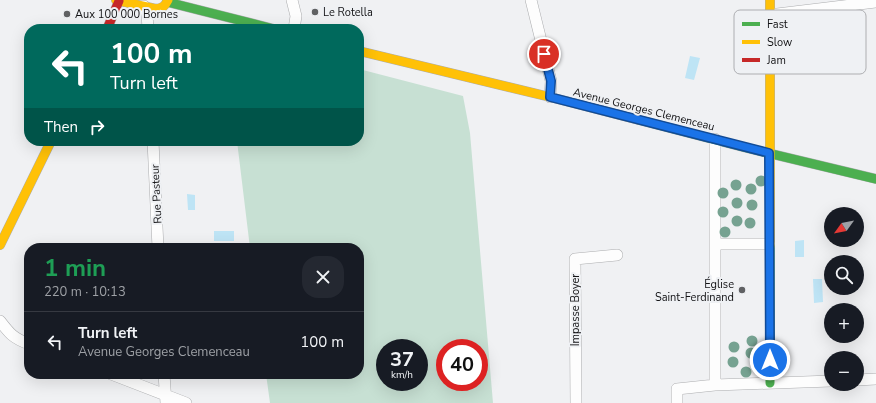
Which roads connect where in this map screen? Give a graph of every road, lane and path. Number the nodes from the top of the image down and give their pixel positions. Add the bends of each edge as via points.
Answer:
1 (292, 0) edge
2 (531, 0) edge
3 (117, 1) edge
4 (168, 1) edge
5 (876, 2) edge
6 (144, 6) junction
7 (811, 10) edge
8 (108, 24) edge
9 (148, 24) edge
10 (255, 24) edge
11 (295, 24) edge
12 (364, 52) edge
13 (770, 74) edge
14 (550, 97) junction
15 (715, 139) junction
16 (49, 146) edge
17 (153, 146) edge
18 (769, 153) junction
19 (876, 179) edge
20 (158, 243) edge
21 (715, 244) junction
22 (769, 244) junction
23 (0, 245) edge
24 (618, 255) dead end
25 (0, 321) edge
26 (24, 342) edge
27 (122, 379) edge
28 (164, 379) edge
29 (876, 379) edge
30 (864, 380) edge
31 (824, 381) edge
32 (770, 383) junction
33 (715, 385) junction
34 (166, 399) edge
35 (186, 403) edge
36 (576, 403) edge
37 (677, 403) edge

1 - 11 street via 296,16
2 - 14 street via 551,81
3 - 6 main road
3 - 8 main road
4 - 6 main road via 159,9
4 - 10 main road
5 - 7 street
6 - 9 street
12 - 14 main road, Avenue Georges Clemenceau
13 - 18 main road
14 - 15 main road, Avenue Georges Clemenceau
15 - 18 main road, Avenue Georges Clemenceau
15 - 21 street
16 - 23 main road
17 - 20 street, Rue Pasteur
18 - 19 main road, Avenue Georges Clemenceau
18 - 22 main road
21 - 22 street
21 - 33 street
22 - 32 main road
24 - 36 street, Impasse Boyer via 575,259
25 - 26 street via 8,332
27 - 34 street
28 - 34 street
29 - 30 street
31 - 32 street
32 - 33 street
33 - 37 street via 677,390
34 - 35 street

